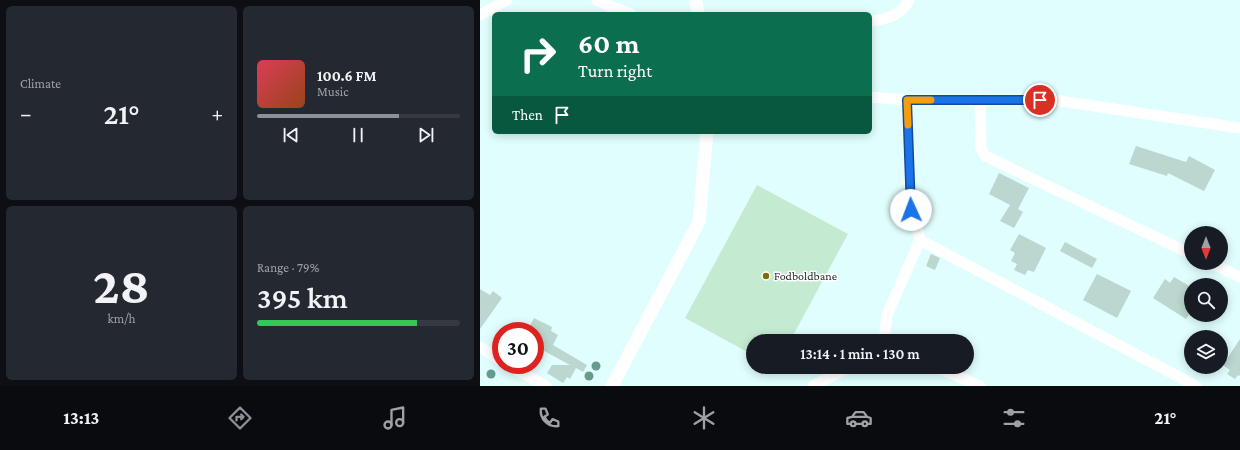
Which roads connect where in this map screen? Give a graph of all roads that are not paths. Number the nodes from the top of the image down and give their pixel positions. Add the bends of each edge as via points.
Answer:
1 (507, 0) edge
2 (597, 0) edge
3 (696, 0) edge
4 (909, 0) edge
5 (626, 12) edge
6 (698, 12) edge
7 (480, 15) edge
8 (872, 21) edge
9 (872, 97) edge
10 (980, 99) junction
11 (907, 100) junction
12 (1240, 128) edge
13 (708, 134) edge
14 (920, 240) junction
15 (1184, 251) edge
16 (1226, 270) edge
17 (1240, 277) edge
18 (885, 334) edge
19 (480, 347) edge
20 (492, 355) edge
21 (524, 374) edge
22 (836, 374) edge
23 (952, 374) edge
24 (546, 386) edge
25 (612, 386) edge
26 (813, 386) edge
27 (980, 386) edge
28 (1196, 386) edge

1 - 7 street
2 - 5 street
3 - 6 street
4 - 8 street via 901,11 890,17
9 - 11 street
10 - 11 street
10 - 12 street via 1054,100
10 - 15 street via 981,148 984,156
11 - 14 street via 911,220 918,230
13 - 25 street via 699,222
14 - 18 street via 887,315
14 - 28 street
16 - 17 street
19 - 20 street
21 - 24 street
22 - 26 street
23 - 27 street

